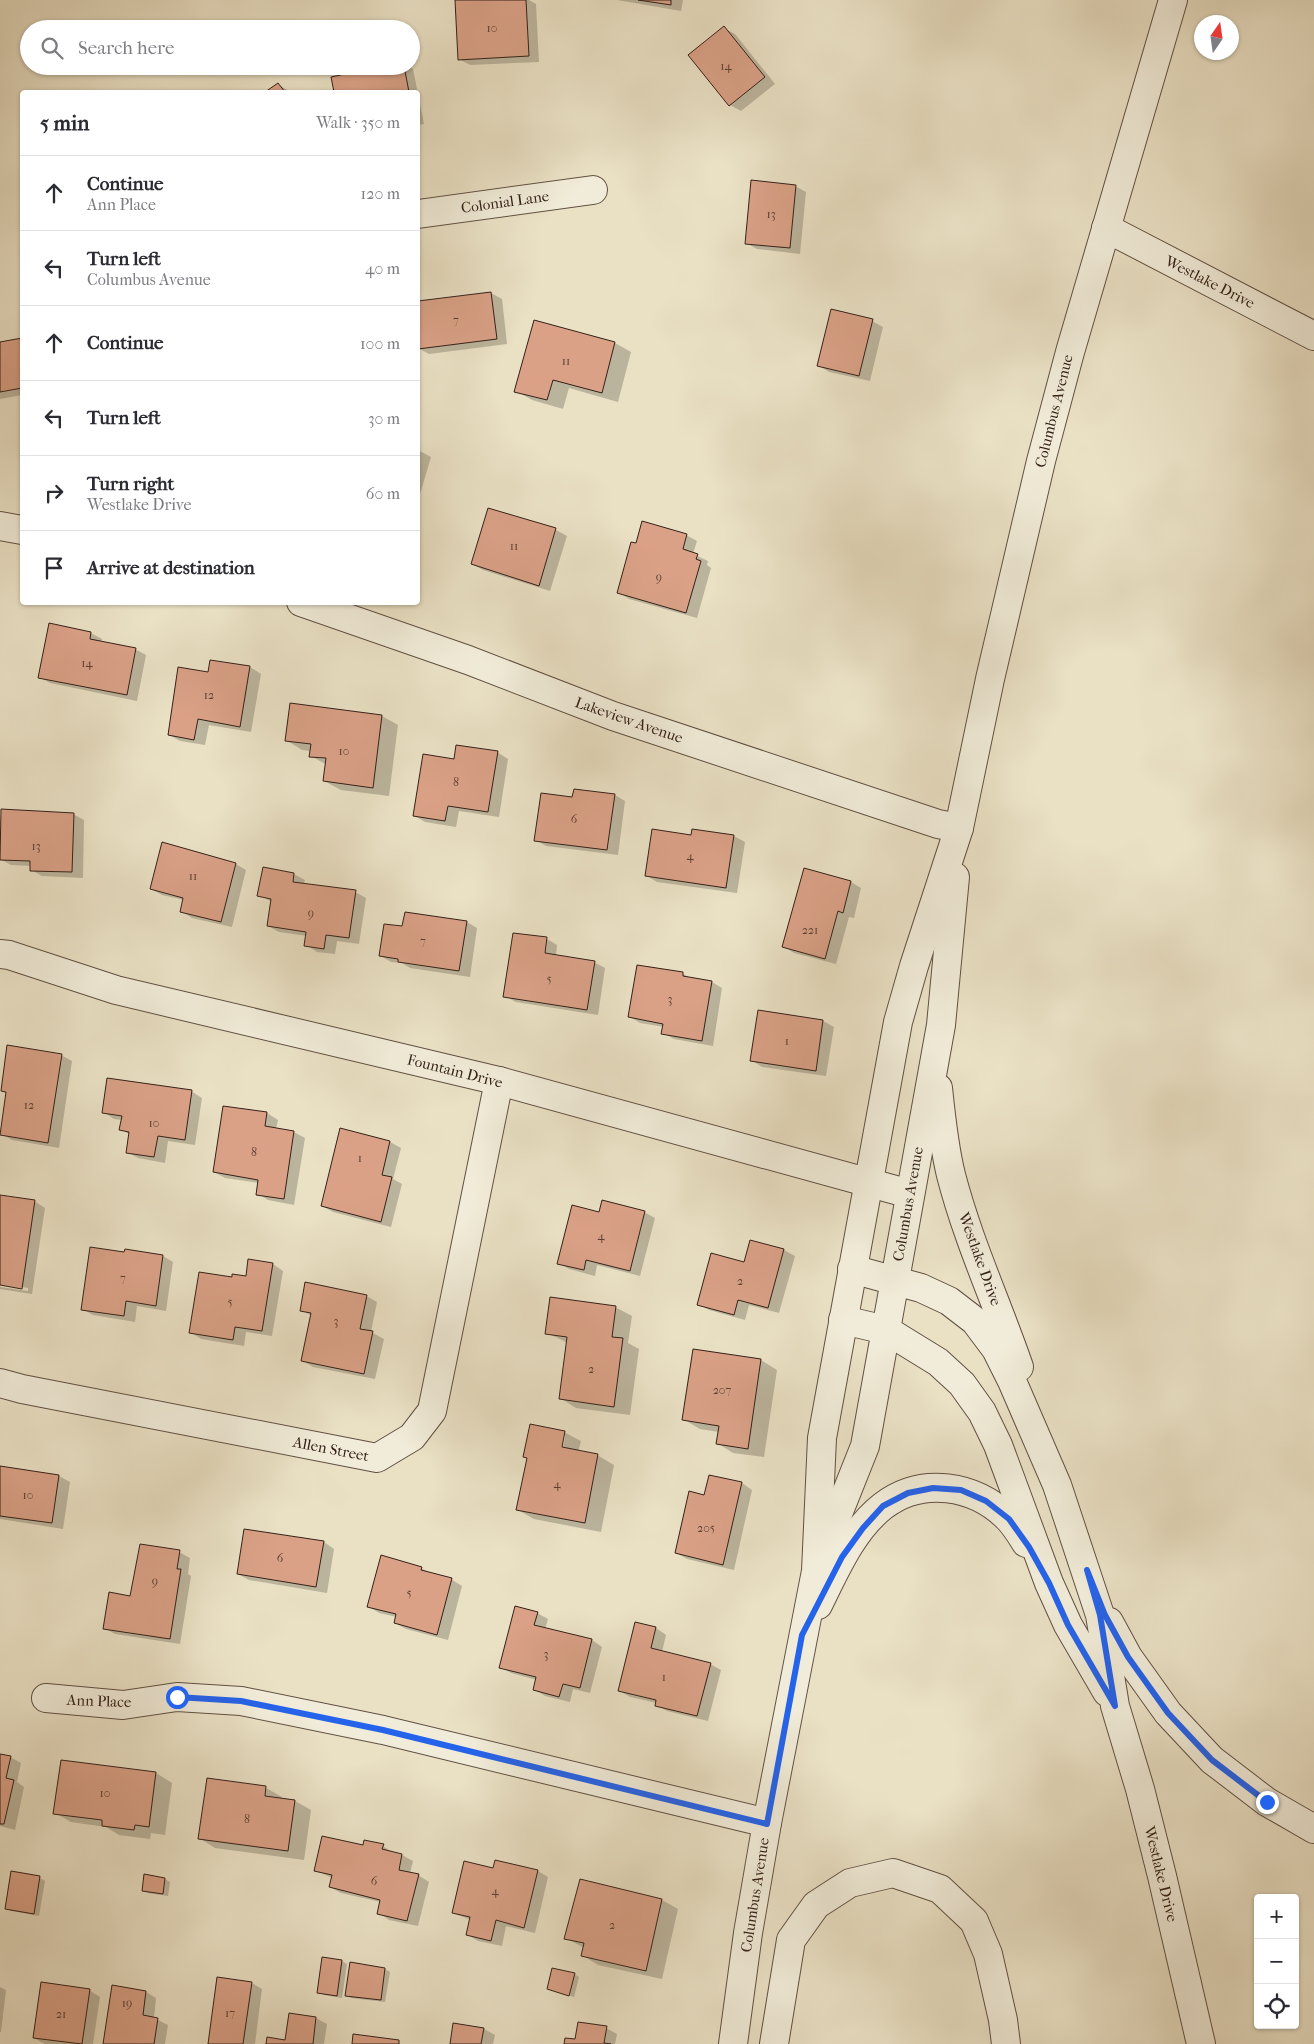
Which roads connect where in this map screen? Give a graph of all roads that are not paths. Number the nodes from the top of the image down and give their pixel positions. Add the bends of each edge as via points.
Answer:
1 (1173, 0) edge
2 (593, 190) dead end
3 (420, 214) edge
4 (1106, 228) junction
5 (1314, 336) edge
6 (0, 526) edge
7 (20, 530) edge
8 (310, 605) edge
9 (959, 828) junction
10 (0, 954) edge
11 (941, 1025) junction
12 (499, 1081) junction
13 (868, 1182) junction
14 (910, 1194) junction
15 (852, 1269) junction
16 (895, 1279) junction
17 (843, 1320) junction
18 (886, 1330) junction
19 (0, 1383) edge
20 (1058, 1485) junction
21 (1087, 1570) junction
22 (816, 1571) junction
23 (1049, 1583) junction
24 (802, 1635) junction
25 (46, 1698) dead end
26 (1115, 1706) junction
27 (767, 1824) junction
28 (1314, 1829) edge
29 (733, 2044) edge
30 (774, 2044) edge
31 (1006, 2044) edge
32 (1201, 2044) edge

1 - 4 street, Columbus Avenue
2 - 3 street, Colonial Lane
4 - 5 street, Westlake Drive
4 - 9 street, Columbus Avenue via 1041,462
6 - 7 street
8 - 9 street, Lakeview Avenue via 468,660 613,716 938,824
9 - 11 street, Columbus Avenue
9 - 13 street, Columbus Avenue via 898,1022
10 - 12 street, Fountain Drive via 116,990
11 - 14 street, Columbus Avenue
11 - 20 street, Westlake Drive via 938,1082 951,1175
12 - 13 street, Fountain Drive
12 - 19 street, Allen Street via 432,1411 412,1437 377,1458 22,1390
13 - 14 street, Fountain Drive
13 - 15 street, Columbus Avenue
14 - 16 street, Columbus Avenue
15 - 16 street
15 - 17 street, Columbus Avenue
16 - 18 street, Columbus Avenue
16 - 20 street via 949,1301 975,1321 996,1348
17 - 18 street
17 - 22 street, Columbus Avenue via 822,1438
18 - 22 street, Columbus Avenue via 865,1446
18 - 23 street via 938,1362 962,1384 982,1412 998,1445
20 - 21 street
21 - 26 street via 1100,1615
21 - 28 street via 1105,1615 1128,1657 1168,1713 1212,1760 1267,1802
22 - 24 street, Columbus Avenue
23 - 24 street via 1009,1519 986,1501 961,1490 933,1488 916,1491 883,1506 863,1528 842,1557
23 - 26 street via 1068,1625
24 - 27 street, Columbus Avenue
25 - 27 street, Ann Place via 123,1705 177,1697 241,1701 383,1730
26 - 32 street, Westlake Drive via 1146,1815
27 - 29 street, Columbus Avenue
30 - 31 street via 791,1940 816,1905 850,1884 893,1873 940,1888 974,1921 988,1954

